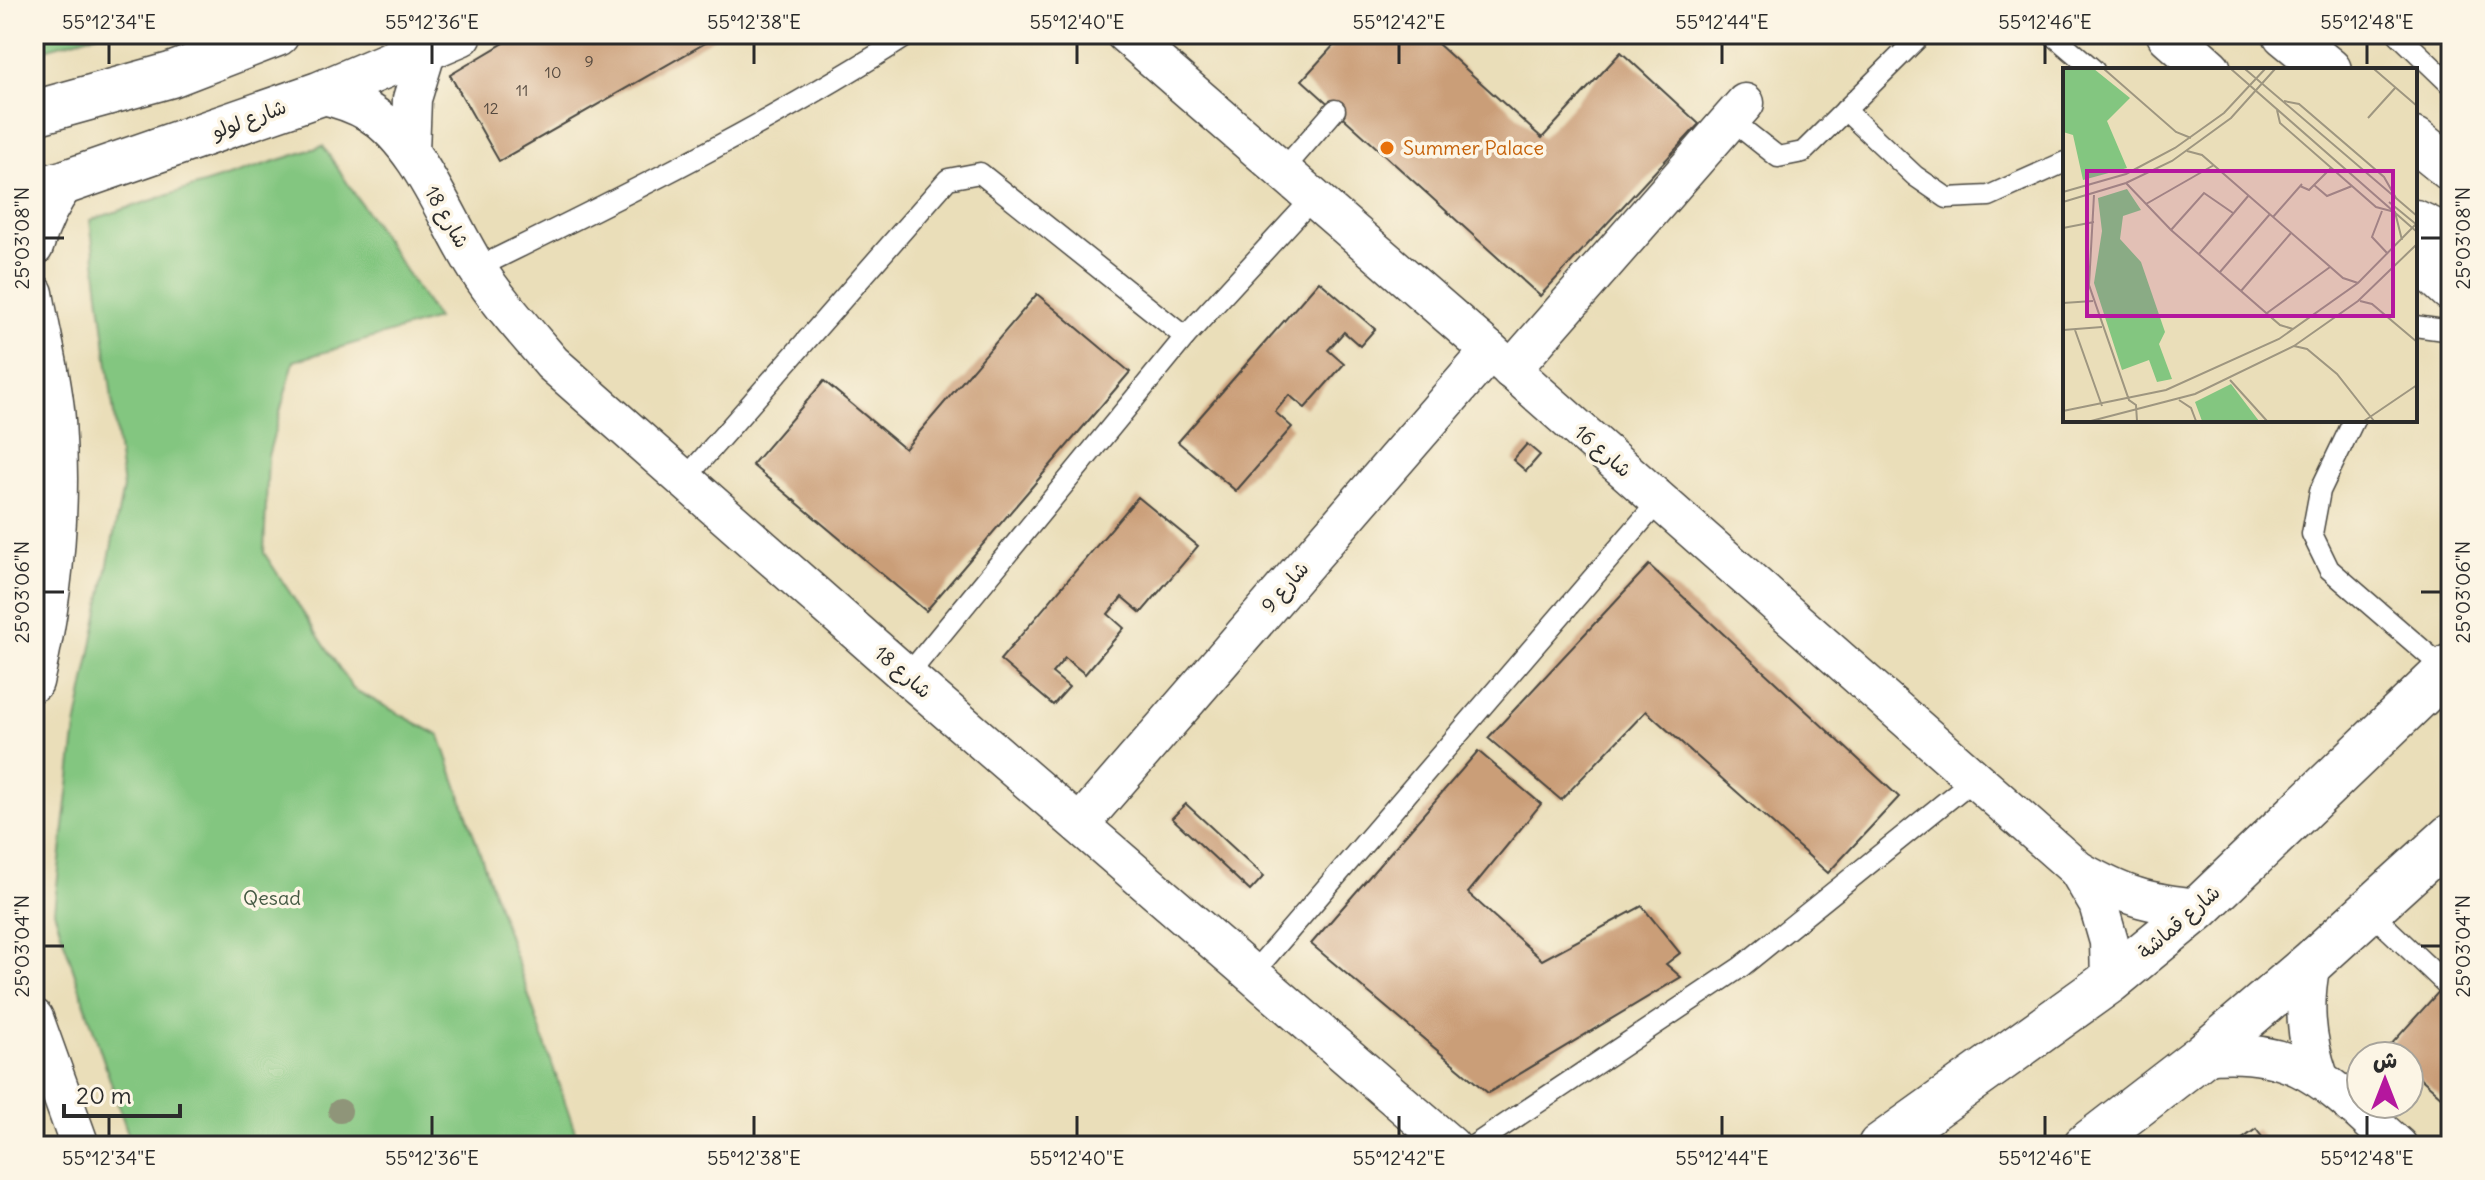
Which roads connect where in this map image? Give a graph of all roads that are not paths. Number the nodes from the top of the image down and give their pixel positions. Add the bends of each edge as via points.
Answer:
1 (277, 34) edge
2 (910, 34) edge
3 (1125, 34) edge
4 (1922, 34) edge
5 (2052, 34) edge
6 (2169, 34) edge
7 (2285, 34) edge
8 (2398, 34) edge
9 (443, 42) edge
10 (2092, 68) edge
11 (2207, 68) edge
12 (2327, 68) edge
13 (171, 75) junction
14 (2451, 85) edge
15 (319, 94) junction
16 (1335, 110) dead end
17 (1845, 110) junction
18 (1737, 111) joint
19 (34, 113) edge
20 (196, 138) junction
21 (2417, 142) edge
22 (410, 151) junction
23 (2063, 163) edge
24 (2451, 169) edge
25 (1282, 171) junction
26 (50, 186) edge
27 (1313, 198) junction
28 (2417, 223) edge
29 (2451, 245) edge
30 (34, 247) edge
31 (2417, 258) edge
32 (477, 268) junction
33 (2451, 289) edge
34 (34, 293) edge
35 (2417, 326) edge
36 (2451, 331) edge
37 (1185, 337) junction
38 (1500, 360) junction
39 (45, 420) edge
40 (2353, 422) edge
41 (684, 480) junction
42 (1659, 501) junction
43 (2449, 668) edge
44 (907, 676) junction
45 (34, 682) edge
46 (1974, 779) junction
47 (1080, 824) junction
48 (2451, 836) edge
49 (2078, 870) junction
50 (2199, 908) junction
51 (2368, 910) junction
52 (2311, 963) junction
53 (1252, 974) junction
54 (2110, 981) junction
55 (2446, 984) dead end
56 (34, 1018) edge
57 (2203, 1055) junction
58 (41, 1060) edge
59 (2319, 1077) junction
60 (80, 1146) edge
61 (1451, 1146) edge
62 (1473, 1146) edge
63 (1880, 1146) edge
64 (2085, 1146) edge
65 (2398, 1146) edge

1 - 13 street
2 - 32 lane via 747,130
3 - 25 street, شارع 16
4 - 17 lane
5 - 10 lane
6 - 11 street
7 - 12 street
8 - 14 lane
9 - 15 street, شارع لولو
9 - 22 street via 412,99
13 - 19 street
13 - 20 street
15 - 20 street, شارع لولو
15 - 22 street, شارع 18 via 370,113
16 - 25 lane
17 - 18 lane via 1803,152 1778,157
17 - 23 lane via 1915,176 1947,198 1989,196
18 - 38 street, شارع 9
20 - 26 street, شارع لولو
21 - 24 street
22 - 32 street, شارع 18
25 - 27 street, شارع 16
26 - 30 street via 51,203
27 - 37 lane
27 - 38 street, شارع 16
28 - 29 street
31 - 33 street
32 - 41 street, شارع 18 via 552,363
34 - 39 street
35 - 36 lane
37 - 41 lane via 980,173 948,179
37 - 44 lane
38 - 42 street, شارع 16
38 - 47 street, شارع 9
39 - 45 street via 58,496 53,574
40 - 43 lane via 2320,491 2312,534 2329,569
41 - 44 street, شارع 18
42 - 46 street, شارع 16
42 - 53 lane
43 - 50 street, شارع قماشة
44 - 47 street, شارع 18
46 - 49 street, شارع 16
46 - 62 lane via 1741,967
47 - 53 street, شارع 18
48 - 51 street
49 - 50 street, شارع 16 via 2115,891 2156,904
49 - 54 street, شارع 16 via 2098,904 2109,942
50 - 54 street, شارع قماشة
51 - 52 street
51 - 55 lane
52 - 57 street
52 - 59 street via 2305,1021
53 - 61 street, شارع 18
54 - 63 street, شارع قماشة
56 - 58 street
57 - 59 street via 2263,1054
57 - 64 street
58 - 60 street
59 - 65 street

